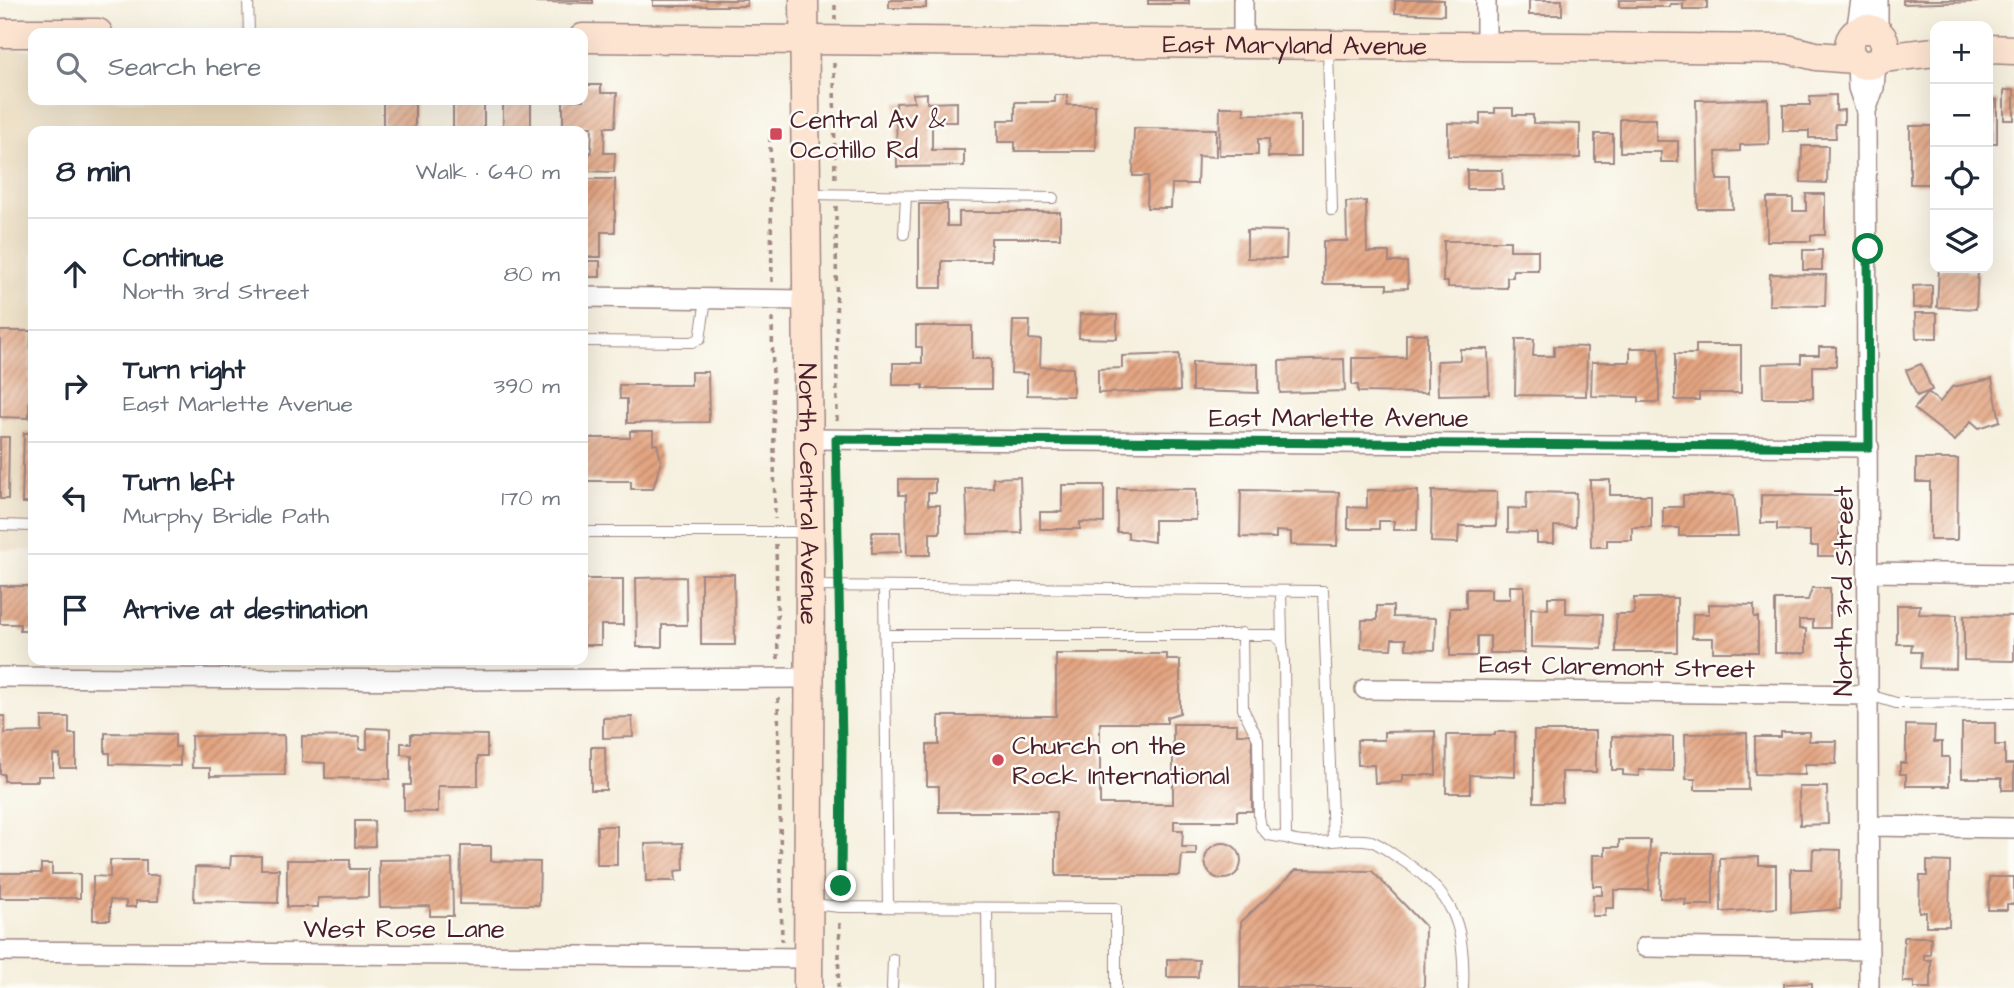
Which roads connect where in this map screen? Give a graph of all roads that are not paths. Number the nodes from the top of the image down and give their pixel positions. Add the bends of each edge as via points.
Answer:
1 (248, 0) edge
2 (804, 0) edge
3 (1243, 0) edge
4 (1486, 0) edge
5 (1861, 0) edge
6 (1878, 0) edge
7 (249, 28) edge
8 (0, 33) edge
9 (28, 33) edge
10 (588, 38) edge
11 (804, 40) junction
12 (1243, 43) junction
13 (1328, 43) junction
14 (1486, 44) junction
15 (1930, 45) edge
16 (1867, 47) junction
17 (1993, 49) edge
18 (2014, 50) edge
19 (1930, 52) edge
20 (804, 194) junction
21 (906, 196) junction
22 (1053, 198) dead end
23 (1332, 210) dead end
24 (904, 234) dead end
25 (588, 297) edge
26 (706, 299) junction
27 (807, 300) junction
28 (588, 341) edge
29 (822, 439) junction
30 (1869, 447) junction
31 (0, 525) edge
32 (28, 526) edge
33 (588, 532) edge
34 (809, 532) junction
35 (1870, 572) junction
36 (2014, 573) edge
37 (810, 586) junction
38 (884, 587) junction
39 (1281, 591) junction
40 (1242, 632) junction
41 (885, 635) junction
42 (1282, 642) junction
43 (0, 677) edge
44 (809, 678) junction
45 (1364, 689) dead end
46 (1869, 695) junction
47 (2014, 702) edge
48 (1869, 826) junction
49 (2014, 828) edge
50 (1286, 838) junction
51 (1333, 839) junction
52 (808, 904) junction
53 (888, 907) junction
54 (987, 908) junction
55 (1645, 947) dead end
56 (798, 950) junction
57 (1869, 950) junction
58 (0, 951) edge
59 (892, 959) dead end
60 (808, 988) edge
61 (892, 988) edge
62 (988, 988) edge
63 (1116, 988) edge
64 (1463, 988) edge
65 (1869, 988) edge

1 - 7 lane
2 - 11 street, North Central Avenue
3 - 12 street
4 - 14 street
5 - 16 street, North 3rd Street
6 - 16 street, North 3rd Street
8 - 9 street
10 - 11 street, East Maryland Avenue
11 - 12 street, East Maryland Avenue
11 - 20 street, North Central Avenue
12 - 13 street, East Maryland Avenue
13 - 14 street, East Maryland Avenue
13 - 23 lane
14 - 16 street, East Maryland Avenue
15 - 16 street, East Maryland Avenue
16 - 19 street, East Maryland Avenue
16 - 30 street, North 3rd Street via 1858,88 1866,111
17 - 18 street
20 - 21 lane
20 - 27 street, North Central Avenue
21 - 22 lane
21 - 24 lane
25 - 26 street
26 - 27 street
26 - 28 lane via 703,330 700,339 692,342
27 - 29 street, North Central Avenue
29 - 30 street, East Marlette Avenue
29 - 34 street, North Central Avenue
30 - 35 street, North 3rd Street
31 - 32 lane
33 - 34 lane
34 - 37 street, North Central Avenue
35 - 36 street
35 - 46 street, North 3rd Street
37 - 38 lane
37 - 44 street, North Central Avenue
38 - 39 lane
38 - 41 lane
39 - 42 lane
39 - 51 lane via 1324,591
40 - 41 lane
40 - 42 lane via 1268,632
40 - 50 lane via 1243,709 1258,738 1261,827 1268,835
41 - 53 lane
42 - 50 lane
43 - 44 street
44 - 52 street, North Central Avenue
45 - 46 street, East Claremont Street
46 - 47 lane via 1896,703
46 - 48 street, North 3rd Street
48 - 49 street
48 - 57 street, North 3rd Street
50 - 51 lane via 1305,842
51 - 64 lane via 1373,842 1427,876 1457,918
52 - 53 lane
52 - 56 street, North Central Avenue
53 - 54 lane
54 - 62 lane
54 - 63 lane via 1116,908
55 - 57 street
56 - 58 street, West Rose Lane
56 - 60 street, North Central Avenue
57 - 65 street, North 3rd Street
59 - 61 lane

